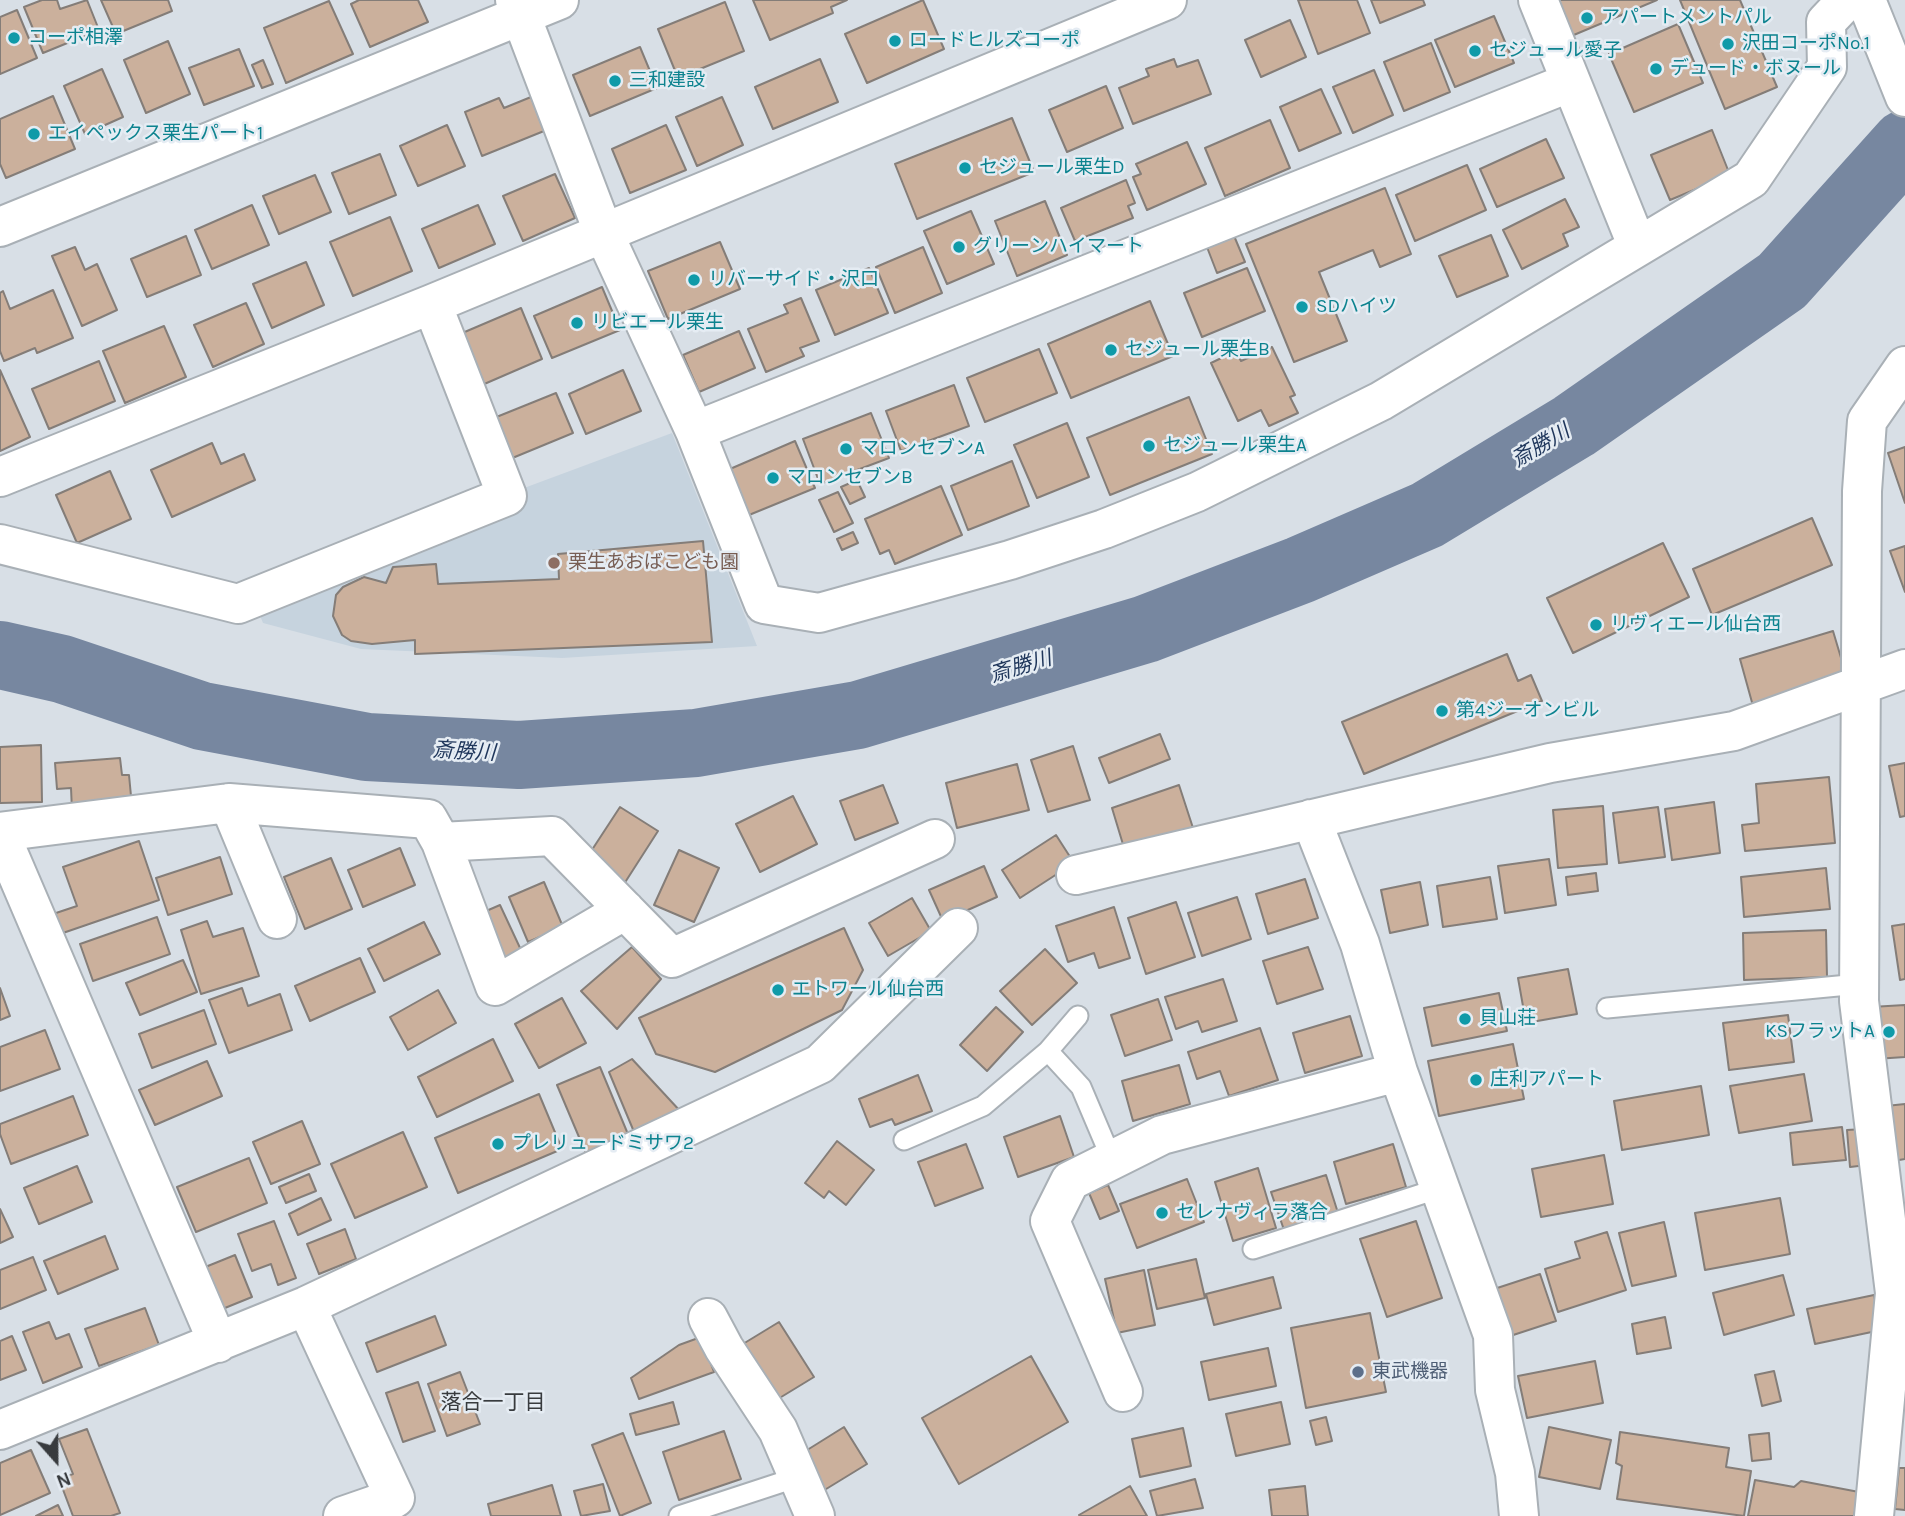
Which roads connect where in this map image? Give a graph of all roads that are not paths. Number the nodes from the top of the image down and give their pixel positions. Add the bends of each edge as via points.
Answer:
1 (559, 0) edge
2 (1167, 0) edge
3 (1538, 0) edge
4 (1861, 5) edge
5 (518, 8) edge
6 (1571, 82) junction
7 (1905, 97) edge
8 (0, 227) edge
9 (604, 234) junction
10 (1637, 245) junction
11 (432, 304) junction
12 (1905, 366) edge
13 (695, 431) junction
14 (0, 477) edge
15 (0, 544) edge
16 (1905, 669) edge
17 (1863, 682) junction
18 (229, 803) junction
19 (1311, 820) junction
20 (0, 833) edge
21 (935, 839) dead end
22 (441, 842) junction
23 (1076, 875) dead end
24 (625, 910) junction
25 (277, 919) dead end
26 (958, 928) dead end
27 (1859, 984) junction
28 (1607, 1008) dead end
29 (1078, 1016) dead end
30 (1048, 1051) junction
31 (1398, 1072) junction
32 (904, 1140) dead end
33 (1112, 1160) junction
34 (1892, 1181) edge
35 (1440, 1188) junction
36 (1253, 1250) dead end
37 (306, 1306) junction
38 (708, 1318) dead end
39 (218, 1343) junction
40 (1124, 1392) dead end
41 (0, 1430) edge
42 (799, 1477) junction
43 (343, 1516) edge
44 (679, 1516) edge
45 (815, 1516) edge
46 (1519, 1516) edge
47 (1874, 1516) edge

1 - 5 street
2 - 9 street
3 - 6 street
4 - 7 street
4 - 10 street via 1826,22 1827,67 1751,179
5 - 8 street
5 - 9 street
6 - 10 street
6 - 13 street
9 - 11 street
9 - 13 street
10 - 13 street via 1381,401 1197,492 1010,560 819,613 764,604
11 - 14 street
11 - 15 street via 507,496 238,604
12 - 17 street via 1867,421
16 - 17 street
17 - 19 street via 1734,731 1550,763
17 - 27 street
18 - 20 street
18 - 22 street via 428,819
18 - 25 street
19 - 23 street
19 - 31 street via 1360,944
20 - 39 street
21 - 24 street via 672,958
22 - 24 street via 552,836
22 - 24 street via 495,986
26 - 37 street via 820,1064
27 - 28 lane
27 - 34 street
29 - 30 lane
30 - 32 lane via 983,1106
30 - 33 lane via 1081,1087
31 - 33 street via 1162,1135
31 - 35 street
33 - 40 street via 1070,1181 1050,1221
34 - 47 street via 1895,1293
35 - 36 lane
35 - 46 street via 1493,1335 1495,1390 1515,1472
37 - 39 street
37 - 43 street via 395,1498
38 - 42 street via 778,1430
39 - 41 street
42 - 44 lane
42 - 45 street

